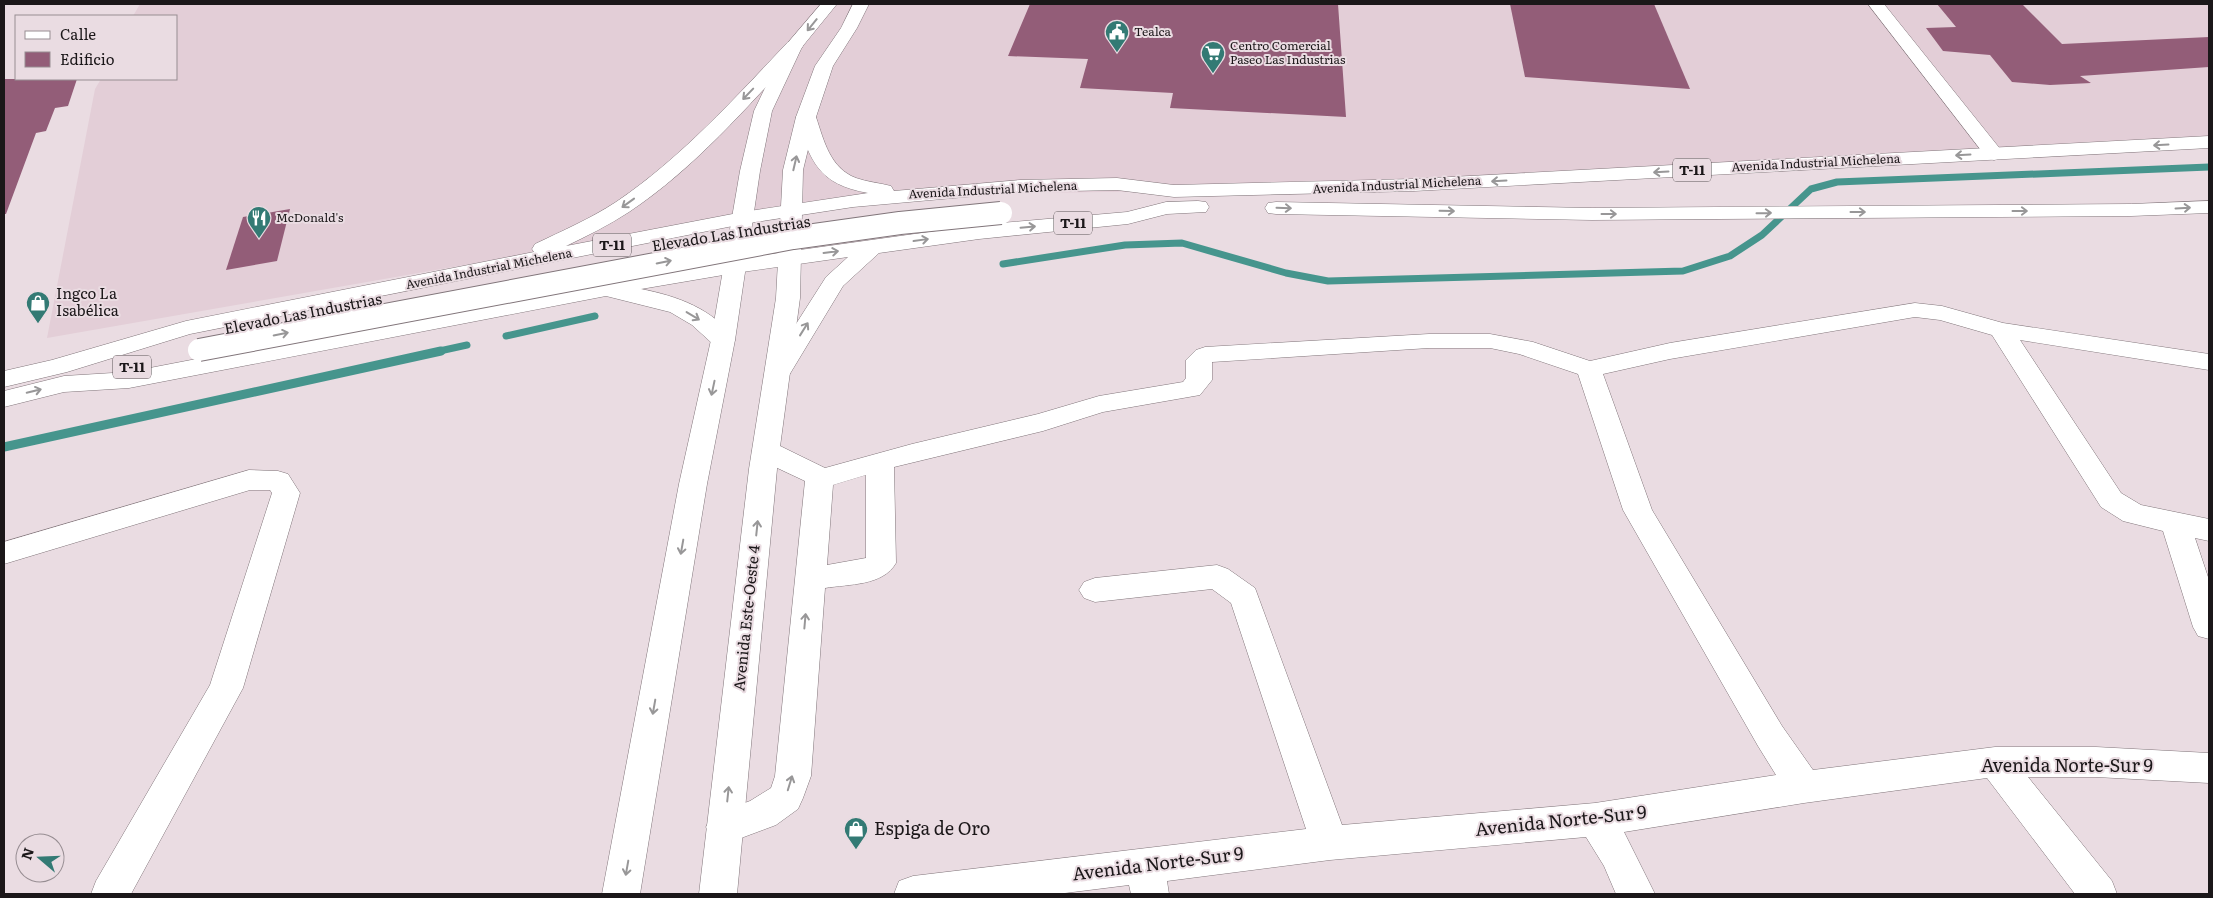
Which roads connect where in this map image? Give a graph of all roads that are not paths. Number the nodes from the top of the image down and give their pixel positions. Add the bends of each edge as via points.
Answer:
1 (829, 4) edge
2 (848, 4) edge
3 (861, 4) edge
4 (1876, 4) edge
5 (849, 28) junction
6 (794, 46) junction
7 (806, 117) junction
8 (2209, 142) edge
9 (1994, 154) junction
10 (907, 195) junction
11 (1170, 199) junction
12 (2209, 207) edge
13 (790, 211) junction
14 (743, 218) junction
15 (872, 247) junction
16 (790, 257) junction
17 (509, 265) junction
18 (735, 266) junction
19 (597, 289) junction
20 (2001, 330) junction
21 (723, 340) junction
22 (781, 357) junction
23 (2209, 362) edge
24 (1589, 369) junction
25 (61, 375) junction
26 (4, 379) edge
27 (4, 399) edge
28 (766, 451) junction
29 (880, 462) junction
30 (819, 479) junction
31 (2175, 522) junction
32 (2209, 530) edge
33 (4, 552) edge
34 (809, 579) junction
35 (1095, 590) dead end
36 (2209, 627) edge
37 (1995, 762) junction
38 (2209, 768) edge
39 (1804, 787) junction
40 (1595, 820) junction
41 (725, 827) junction
42 (1330, 843) junction
43 (1147, 880) edge
44 (110, 894) edge
45 (621, 894) edge
46 (718, 894) edge
47 (913, 894) edge
48 (1636, 894) edge
49 (2098, 894) edge

1 -> 6 main road
2 - 5 main road via 844,23
3 - 5 main road, Avenida Este-Oeste 4
4 - 9 main road
5 - 7 main road, Avenida Este-Oeste 4 via 824,66
6 - 14 main road via 763,111
6 -> 17 main road, T-11 via 696,148 645,191 596,223
7 - 10 main road via 817,148 832,172 848,182
13 -> 7 main road, Avenida Este-Oeste 4 via 794,170
8 -> 9 main road, Avenida Industrial Michelena / T-11
9 -> 11 main road, Avenida Industrial Michelena / T-11
10 - 11 main road, Avenida Industrial Michelena / T-11 via 1020,186 1117,184
10 - 13 main road, Avenida Industrial Michelena / T-11
11 -> 12 main road, Avenida Industrial Michelena / T-11 via 1270,207 1567,214
15 -> 11 main road, Avenida Industrial Michelena / T-11 via 979,232 1128,218
11 - 25 main road, Elevado Las Industrias / T-11, bridge via 1004,207 793,238 192,344
13 - 14 main road, Avenida Industrial Michelena / T-11
13 - 16 main road, Avenida Este-Oeste 4
14 - 17 main road, Avenida Industrial Michelena / T-11
14 - 18 main road
16 -> 15 main road, Avenida Industrial Michelena / T-11
22 -> 15 main road via 834,282
16 - 18 main road, Avenida Industrial Michelena / T-11
16 - 22 main road, Avenida Este-Oeste 4
17 - 25 main road, Avenida Industrial Michelena / T-11 via 186,328
18 - 19 main road, Avenida Industrial Michelena / T-11
18 - 21 main road
19 -> 21 main road via 633,294 680,309 696,316
19 - 25 main road, Avenida Industrial Michelena / T-11 via 129,380
20 - 23 main road
20 - 24 main road via 1942,313 1915,310 1670,351
20 - 31 main road via 2111,500 2133,514
21 -> 45 main road via 693,484
22 - 28 main road, Avenida Este-Oeste 4
24 - 29 main road via 1524,347 1490,341 1429,341 1205,355 1199,360 1199,380 1191,389 1099,404 1043,422
24 - 39 main road via 1638,510 1770,736
25 - 26 main road, Avenida Industrial Michelena / T-11
27 -> 25 main road, Avenida Industrial Michelena / T-11
28 - 30 main road via 814,473
41 -> 28 main road, Avenida Este-Oeste 4
29 - 30 main road
29 - 34 main road via 881,563 873,569
30 - 34 main road
31 - 32 main road
31 - 36 main road
33 - 44 main road via 249,480 278,481 286,493 226,688
41 -> 34 main road via 762,813 786,798 793,776
35 - 42 main road via 1217,577 1244,596
37 - 38 main road, Avenida Norte-Sur 9 via 2096,762
37 - 39 main road, Avenida Norte-Sur 9
37 - 49 main road
39 - 40 main road, Avenida Norte-Sur 9
40 - 42 main road, Avenida Norte-Sur 9
40 - 48 main road via 1617,854
41 - 46 main road, Avenida Este-Oeste 4
42 - 43 main road, Avenida Norte-Sur 9
43 - 47 main road, Avenida Norte-Sur 9

